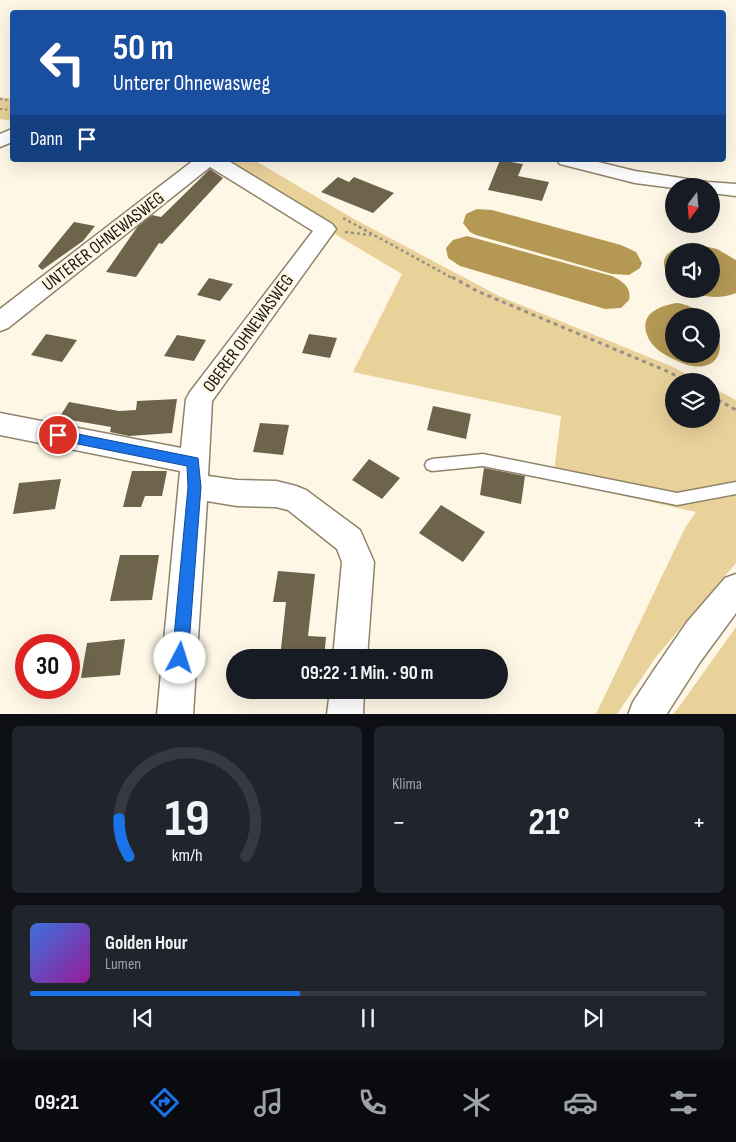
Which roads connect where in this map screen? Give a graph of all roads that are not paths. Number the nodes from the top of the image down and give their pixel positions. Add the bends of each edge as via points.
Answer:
1 (205, 162) edge
2 (214, 162) edge
3 (576, 162) edge
4 (665, 181) edge
5 (720, 188) edge
6 (736, 190) edge
7 (0, 322) edge
8 (0, 424) edge
9 (432, 465) dead end
10 (194, 474) junction
11 (736, 488) edge
12 (736, 589) edge
13 (351, 649) edge
14 (346, 699) edge
15 (175, 714) edge
16 (345, 714) edge
17 (646, 714) edge

1 - 7 street, UNTERER OHNEWASWEG
2 - 10 street, OBERER OHNEWASWEG via 333,223 200,399
3 - 4 street
5 - 6 street
8 - 10 street
9 - 11 lane via 483,460 677,500
10 - 13 street via 237,493 276,494 296,499 349,540 358,562
10 - 15 street, OBERER OHNEWASWEG
12 - 17 street via 668,675
14 - 16 street

